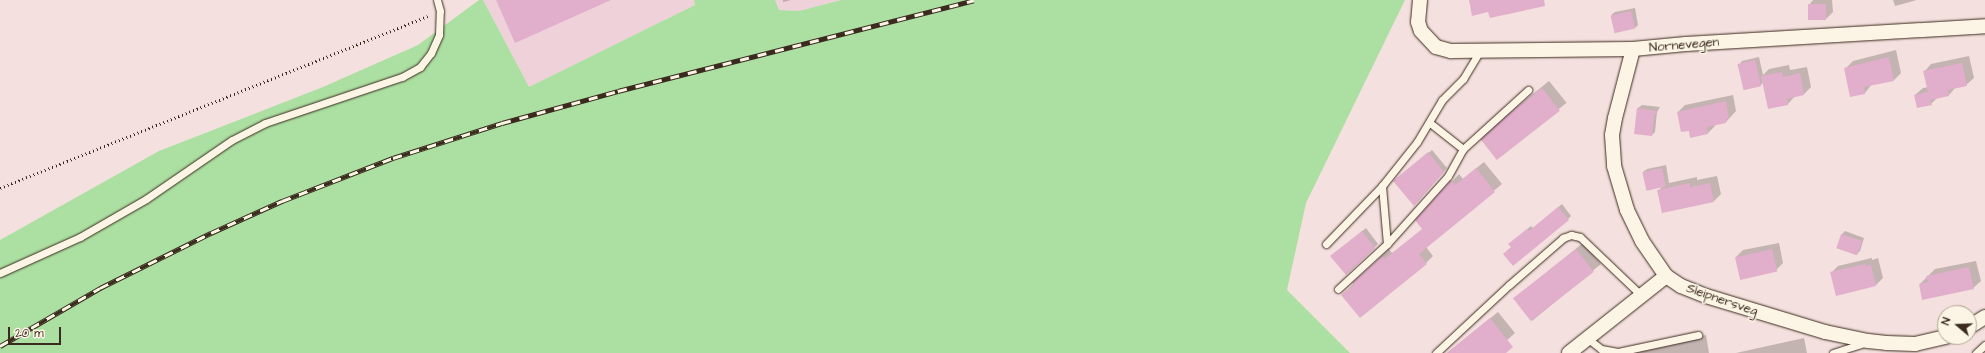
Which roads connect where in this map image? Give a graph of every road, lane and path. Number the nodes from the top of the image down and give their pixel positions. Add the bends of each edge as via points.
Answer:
1 (437, 0) edge
2 (1420, 0) edge
3 (440, 12) junction
4 (1985, 26) edge
5 (1633, 49) junction
6 (1479, 52) junction
7 (1528, 90) dead end
8 (1430, 123) junction
9 (1463, 149) junction
10 (1382, 186) junction
11 (0, 188) edge
12 (1326, 244) dead end
13 (1387, 244) junction
14 (0, 273) edge
15 (1666, 276) junction
16 (1338, 289) dead end
17 (1641, 295) junction
18 (1698, 335) dead end
19 (1587, 338) junction
20 (1937, 339) edge
21 (1868, 341) junction
22 (1985, 346) edge
23 (1436, 353) edge
24 (1569, 353) edge
25 (1833, 353) edge
26 (1976, 353) edge

1 - 3 lane
2 - 6 street, Nornevegen via 1418,22 1421,31 1436,47 1451,51
3 - 11 path
3 - 14 lane via 439,35 431,53 420,67 402,77 265,123 232,140 146,199 86,233
4 - 5 street, Nornevegen
5 - 6 street, Nornevegen
5 - 15 street, Sleipnersveg via 1612,135 1614,166 1630,216 1642,241
6 - 8 lane via 1463,79 1442,100
7 - 9 lane
8 - 9 lane
8 - 10 lane
9 - 13 lane via 1448,176
10 - 12 lane
10 - 13 lane
13 - 16 lane
15 - 17 street
15 - 21 street, Sleipnersveg via 1681,286 1706,296 1825,332
17 - 19 street
17 - 23 lane via 1580,237 1571,235 1563,238 1509,285
18 - 19 lane via 1618,352 1601,349
19 - 24 street
20 - 21 street, Sleipnersveg via 1915,344
21 - 25 lane
22 - 26 lane

